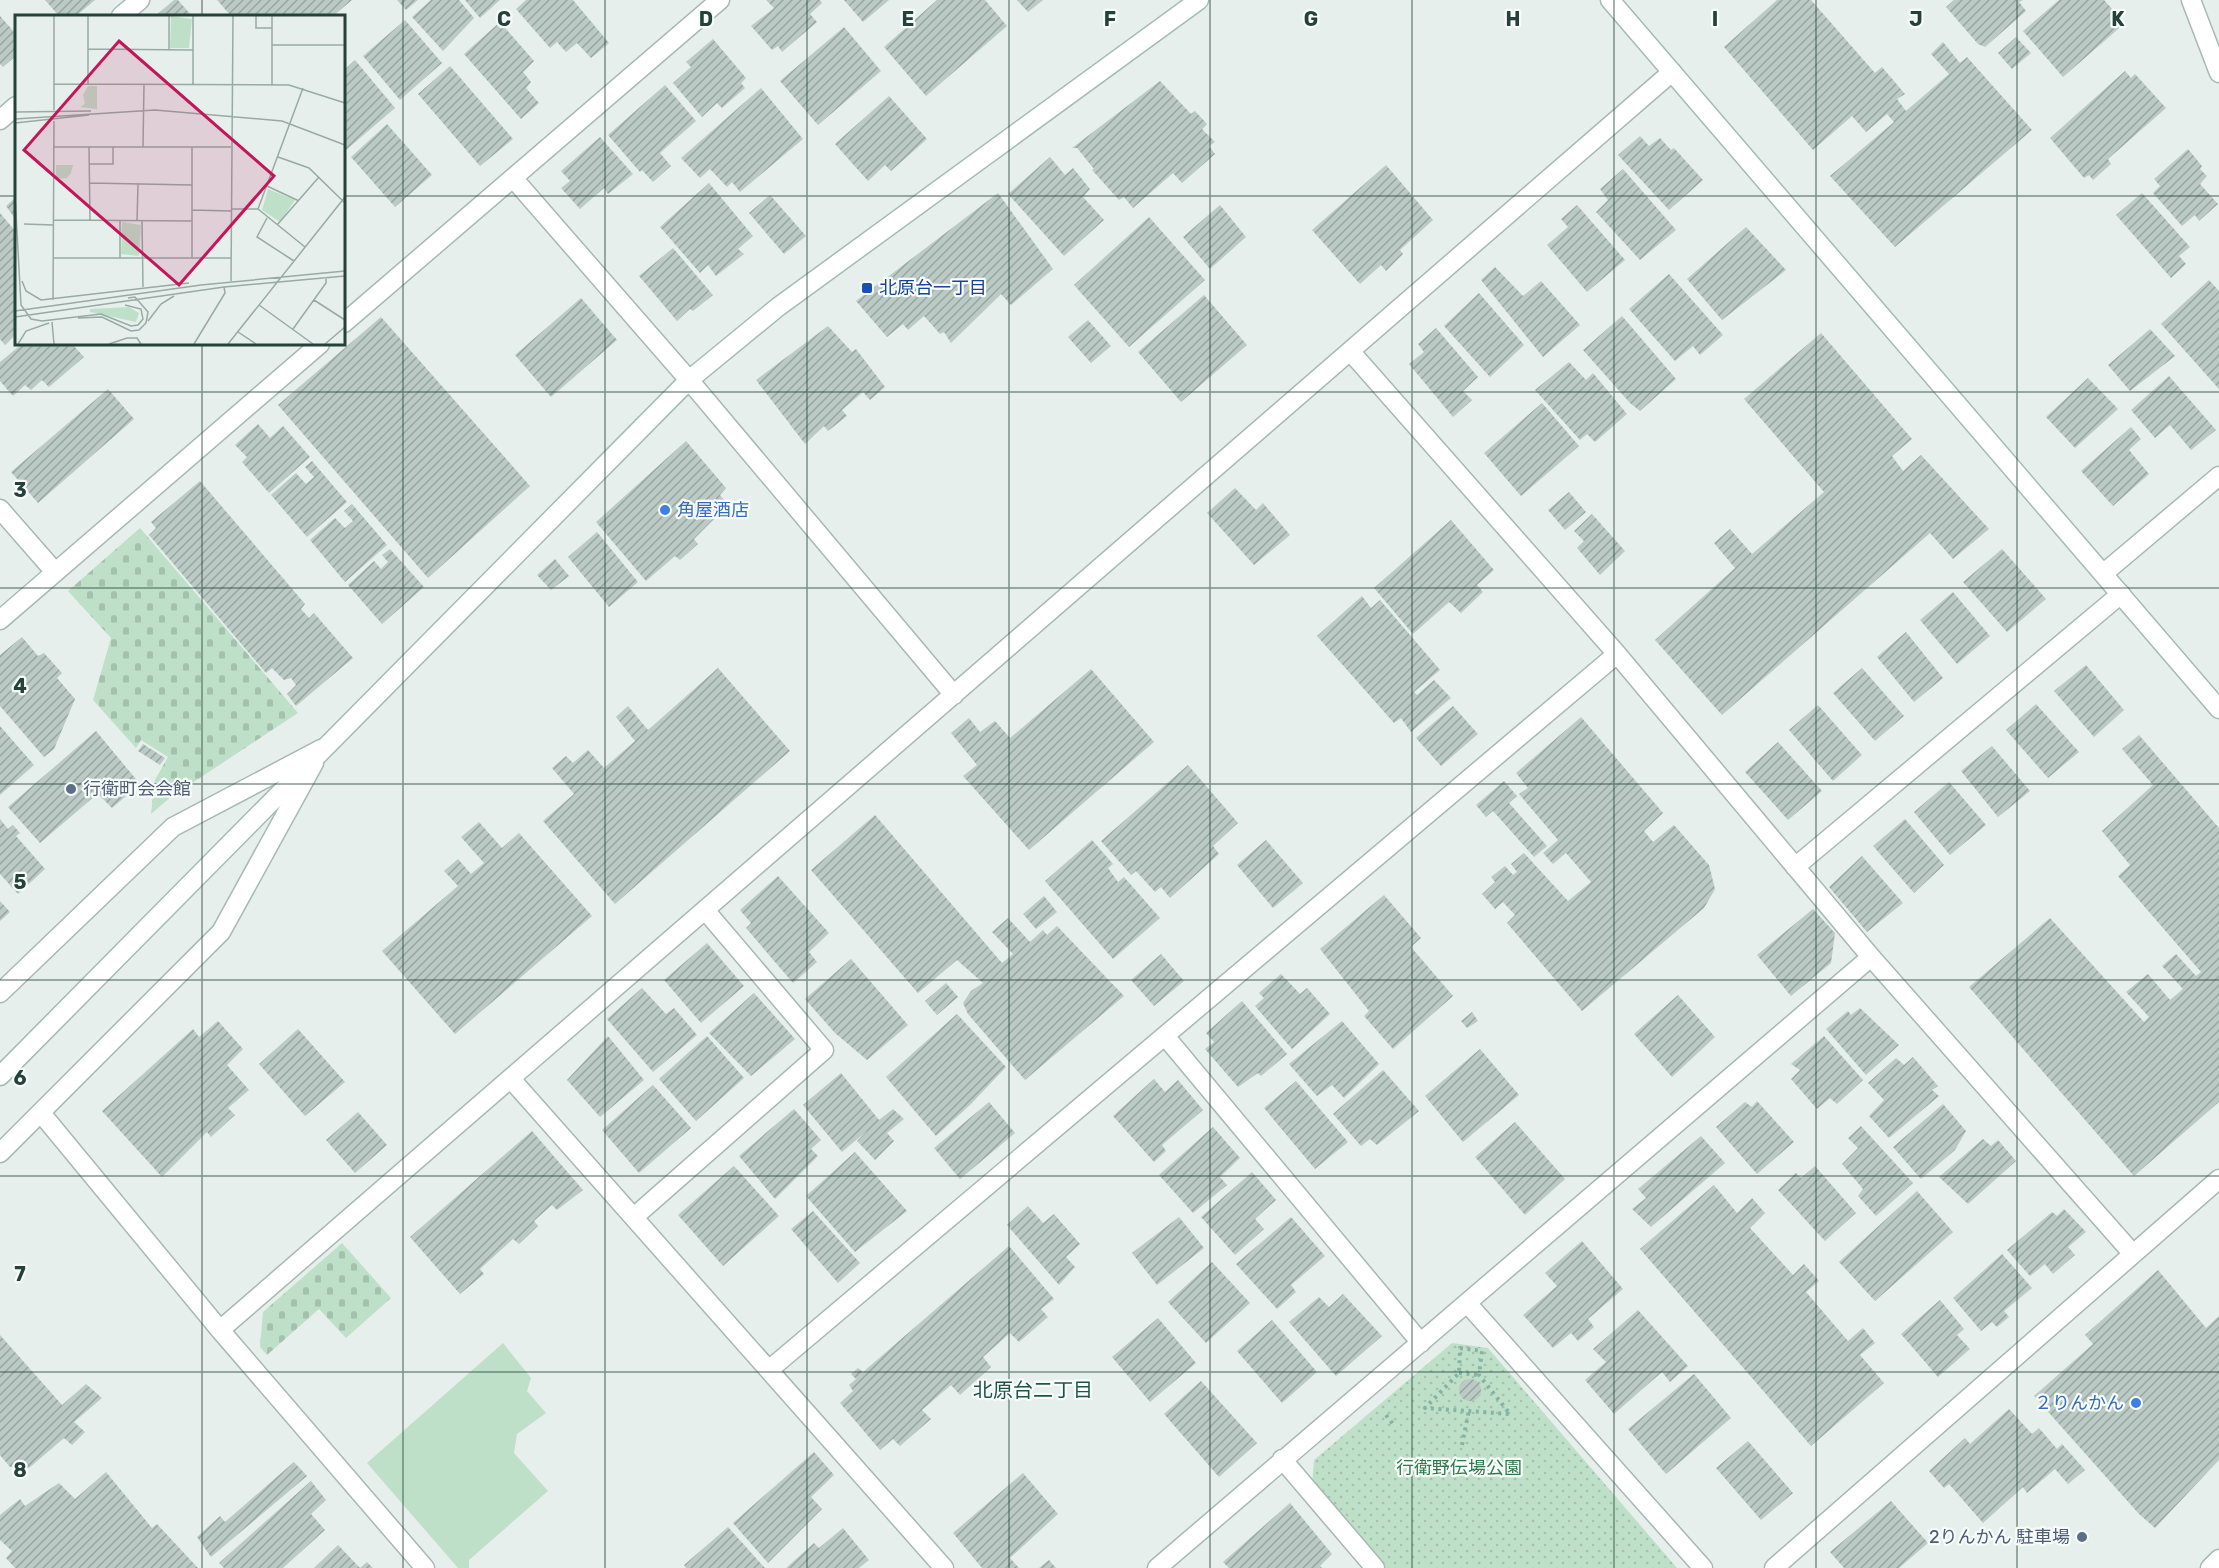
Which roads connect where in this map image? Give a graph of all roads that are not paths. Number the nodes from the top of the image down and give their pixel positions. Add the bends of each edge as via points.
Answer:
1 (140, 0) edge
2 (720, 0) edge
3 (1199, 0) edge
4 (1611, 0) edge
5 (2191, 0) edge
6 (122, 15) edge
7 (1672, 72) junction
8 (2219, 73) edge
9 (15, 107) edge
10 (0, 120) edge
11 (513, 178) junction
12 (345, 322) edge
13 (319, 345) edge
14 (1350, 351) junction
15 (689, 380) junction
16 (2219, 476) edge
17 (0, 509) edge
18 (56, 572) junction
19 (2104, 573) junction
20 (2121, 594) junction
21 (0, 621) edge
22 (1617, 654) junction
23 (954, 695) junction
24 (2219, 709) edge
25 (321, 749) junction
26 (1795, 867) junction
27 (705, 910) junction
28 (1870, 957) junction
29 (0, 993) edge
30 (1165, 1036) junction
31 (0, 1076) edge
32 (511, 1079) junction
33 (41, 1113) junction
34 (0, 1153) edge
35 (2219, 1179) edge
36 (634, 1217) junction
37 (2133, 1254) junction
38 (1467, 1303) junction
39 (220, 1330) junction
40 (1421, 1343) junction
41 (770, 1369) junction
42 (1282, 1459) junction
43 (2219, 1559) edge
44 (425, 1568) edge
45 (944, 1568) edge
46 (1157, 1568) edge
47 (1375, 1568) edge
48 (1703, 1568) edge
49 (1774, 1568) edge
50 (2210, 1568) edge

1 - 6 street
2 - 11 street
3 - 15 street via 778,307
4 - 7 street
5 - 8 street
7 - 14 street
7 - 19 street
9 - 10 street
11 - 12 street
11 - 15 street
13 - 18 street
14 - 22 street
14 - 23 street
15 - 23 street
15 - 25 street
16 - 19 street
17 - 18 street
18 - 21 street
19 - 20 street
20 - 24 street
20 - 26 street
22 - 26 street
22 - 30 street
23 - 27 street
25 - 29 street via 173,827
25 - 31 street
25 - 33 street via 221,932
26 - 28 street
27 - 32 street
27 - 36 street via 824,1050
28 - 37 street
28 - 38 street
30 - 40 street
30 - 41 street
32 - 36 street
32 - 39 street
33 - 34 street
33 - 39 street
35 - 37 street
36 - 41 street
37 - 49 street
38 - 40 street
38 - 48 street
39 - 44 street
40 - 42 street
41 - 45 street
42 - 46 street
42 - 47 street
43 - 50 street

